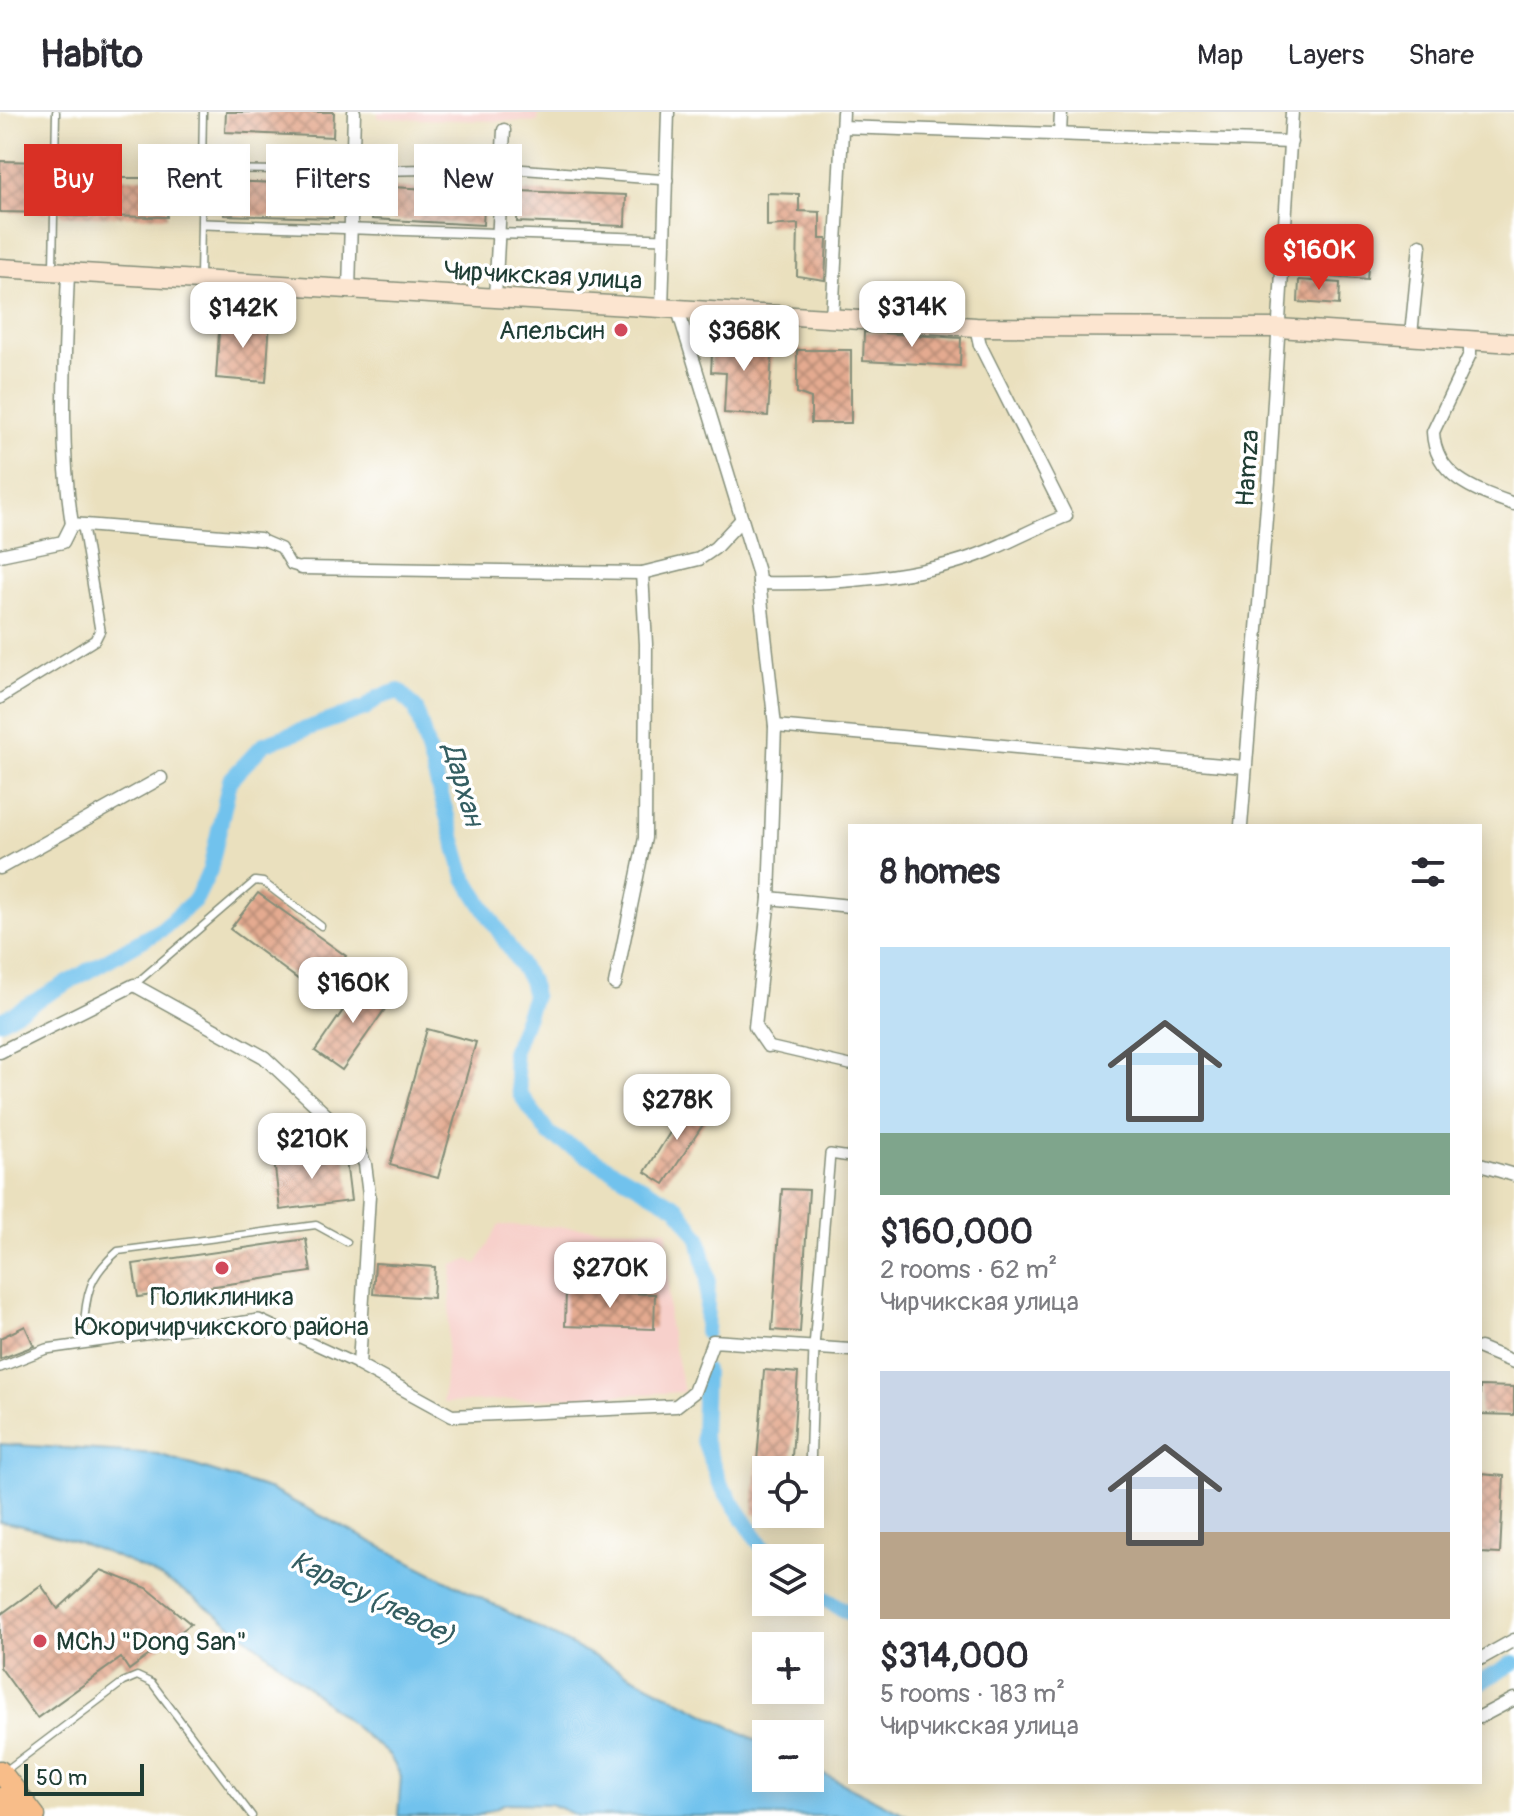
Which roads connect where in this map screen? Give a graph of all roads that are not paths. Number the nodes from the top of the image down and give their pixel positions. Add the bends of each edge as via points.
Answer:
1 (56, 112) edge
2 (203, 112) edge
3 (354, 112) edge
4 (668, 112) edge
5 (843, 112) edge
6 (1061, 112) edge
7 (1292, 112) edge
8 (842, 127) junction
9 (504, 130) dead end
10 (1060, 134) junction
11 (1291, 142) junction
12 (202, 144) edge
13 (353, 144) edge
14 (503, 144) edge
15 (522, 169) edge
16 (668, 180) junction
17 (204, 216) edge
18 (352, 216) edge
19 (499, 216) edge
20 (204, 224) junction
21 (352, 228) junction
22 (498, 233) junction
23 (664, 239) junction
24 (1420, 245) dead end
25 (0, 268) edge
26 (60, 272) junction
27 (200, 281) junction
28 (349, 291) junction
29 (495, 298) junction
30 (670, 309) junction
31 (832, 319) junction
32 (976, 327) junction
33 (1278, 328) junction
34 (1411, 335) junction
35 (1470, 340) junction
36 (1514, 343) edge
37 (1514, 504) edge
38 (742, 519) junction
39 (77, 526) junction
40 (260, 539) joint
41 (0, 555) edge
42 (301, 568) joint
43 (642, 573) junction
44 (759, 583) junction
45 (0, 699) edge
46 (775, 726) junction
47 (1245, 767) junction
48 (161, 778) dead end
49 (1241, 824) edge
50 (0, 868) edge
51 (769, 898) junction
52 (848, 906) edge
53 (321, 926) dead end
54 (615, 984) dead end
55 (134, 985) junction
56 (768, 1046) joint
57 (0, 1052) edge
58 (848, 1065) edge
59 (848, 1157) edge
60 (1482, 1166) edge
61 (1514, 1175) edge
62 (347, 1242) dead end
63 (82, 1344) junction
64 (814, 1347) junction
65 (1482, 1349) edge
66 (848, 1350) edge
67 (1514, 1362) edge
68 (359, 1365) junction
69 (0, 1367) edge
70 (810, 1456) edge
71 (1514, 1640) edge
72 (1482, 1658) edge
73 (1514, 1699) edge
74 (1482, 1716) edge
75 (1, 1772) edge
76 (0, 1798) edge
77 (14, 1816) edge
78 (35, 1816) edge
79 (252, 1816) edge

1 - 26 lane
2 - 12 lane
3 - 13 street
4 - 16 street
5 - 8 street
6 - 10 street
7 - 11 street, Hamza
8 - 10 street
8 - 31 street
9 - 14 street
10 - 11 street
11 - 33 street, Hamza
15 - 16 street
16 - 23 street
17 - 20 lane
18 - 21 street
19 - 22 street
20 - 21 street
20 - 27 lane
21 - 22 street
21 - 28 street
22 - 23 street
22 - 29 street
23 - 30 street
24 - 34 street
25 - 26 main road, Чирчикская улица
26 - 27 main road, Чирчикская улица
26 - 39 street via 66,489
27 - 28 main road, Чирчикская улица
28 - 29 main road, Чирчикская улица
29 - 30 main road, Чирчикская улица
30 - 31 main road, Чирчикская улица
30 - 38 street
31 - 32 main road, Чирчикская улица
32 - 33 main road, Чирчикская улица
32 - 44 street via 980,345 1066,516 987,552 945,564 835,584
33 - 34 main road, Чирчикская улица
33 - 47 street, Hamza
34 - 35 main road, Чирчикская улица
35 - 36 main road, Чирчикская улица
35 - 37 street via 1470,354 1433,441 1442,462 1464,485
38 - 43 street via 699,559
38 - 44 street
39 - 40 street
39 - 41 street via 63,542
39 - 45 street via 100,630 95,640
40 - 42 street via 281,548 291,565
42 - 43 street
43 - 54 street via 645,838
44 - 46 street
46 - 47 street
46 - 51 street
47 - 49 street, Hamza
48 - 50 street
51 - 52 street
51 - 56 street via 755,1027
53 - 55 lane via 255,881
55 - 57 street
55 - 68 street via 264,1057 354,1141 365,1164 369,1195
56 - 58 street
59 - 64 street via 830,1154
60 - 61 street
62 - 63 lane via 316,1225 118,1251 98,1269 88,1292
63 - 68 street via 259,1319
63 - 69 street via 46,1349
64 - 66 street
64 - 68 street via 713,1341 694,1392 676,1406 452,1416
64 - 70 street
65 - 67 street
71 - 72 street
73 - 74 street
75 - 78 main road
75 - 79 lane via 137,1676 152,1683
76 - 77 main road

